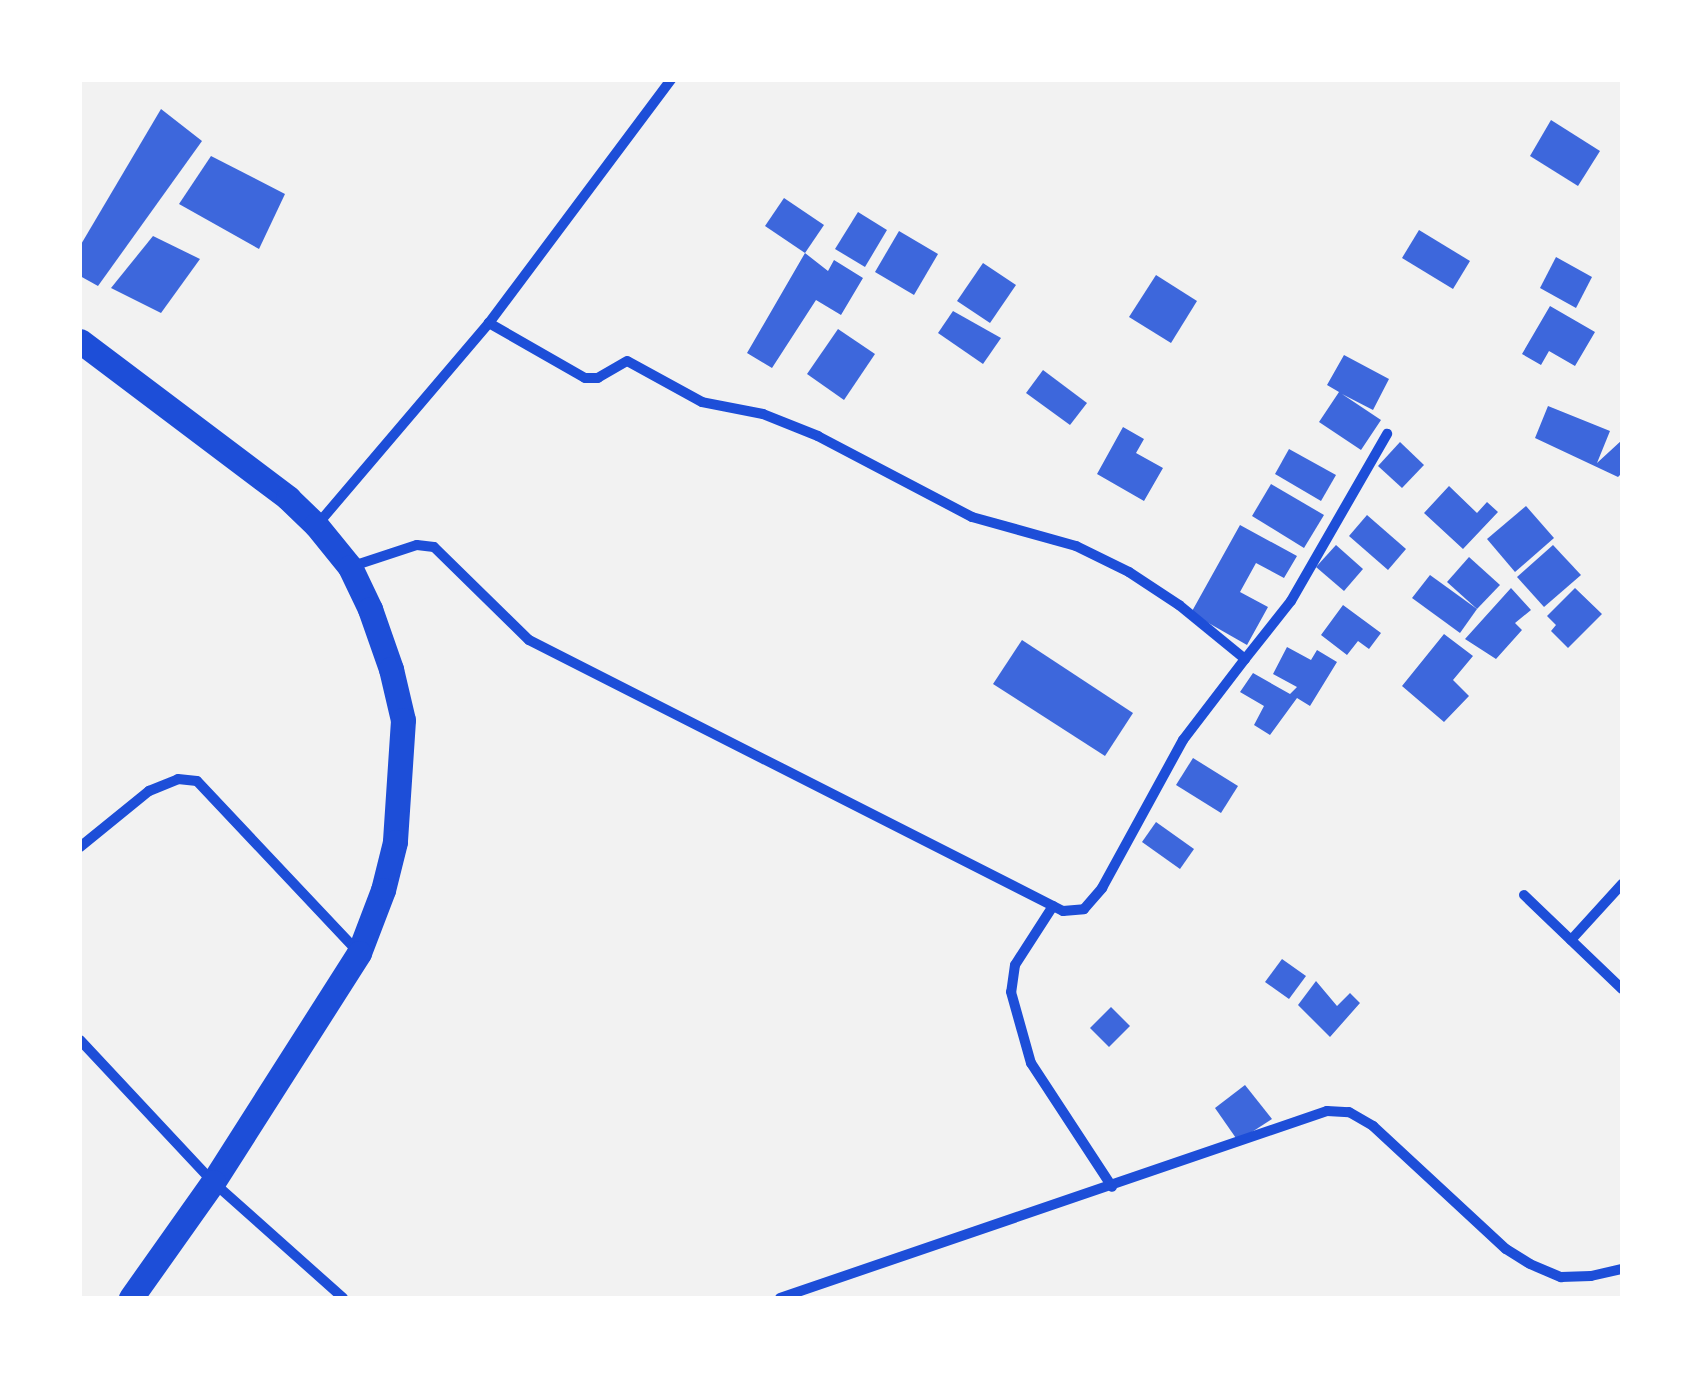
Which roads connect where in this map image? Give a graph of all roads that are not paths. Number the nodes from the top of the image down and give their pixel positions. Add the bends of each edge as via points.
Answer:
1 (671, 80) edge
2 (489, 323) junction
3 (80, 341) edge
4 (1388, 434) dead end
5 (316, 526) junction
6 (350, 567) junction
7 (1245, 659) junction
8 (80, 847) edge
9 (1622, 884) edge
10 (1524, 896) dead end
11 (1054, 906) junction
12 (1571, 940) junction
13 (360, 954) junction
14 (1622, 989) edge
15 (80, 1040) edge
16 (214, 1182) junction
17 (1112, 1187) junction
18 (1622, 1269) edge
19 (131, 1298) edge
20 (342, 1298) edge
21 (780, 1298) edge

1 - 2 street
2 - 5 street
2 - 7 street via 585,378 598,378 618,363 636,364 702,402 763,414 818,436 972,517 1092,553 1180,605
3 - 5 highway
4 - 7 street via 1291,601
5 - 6 highway
6 - 11 street via 417,545 434,547 530,640
6 - 13 highway via 391,669 402,720 395,842
7 - 11 street via 1183,740 1102,888 1084,909
8 - 13 street via 149,791 178,779 197,781
9 - 12 street
10 - 12 street
11 - 17 street via 1016,965 1010,992 1031,1063
12 - 14 street
13 - 16 highway
15 - 16 street
16 - 19 highway
16 - 20 street
17 - 18 street via 1304,1116 1348,1112 1382,1133 1530,1264 1560,1277
17 - 21 street

